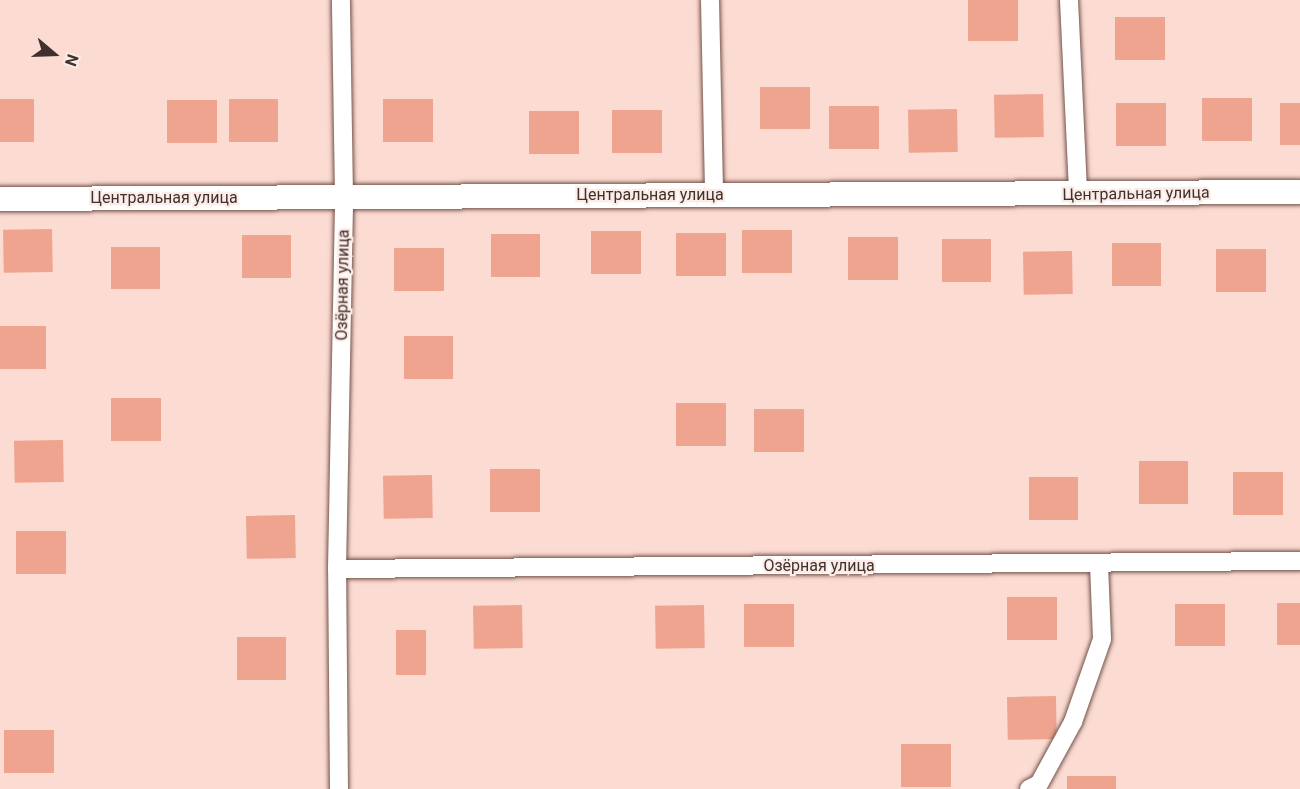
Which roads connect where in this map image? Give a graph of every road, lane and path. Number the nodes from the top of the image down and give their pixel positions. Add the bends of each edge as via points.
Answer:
1 (341, 0) edge
2 (710, 0) edge
3 (1069, 0) edge
4 (1300, 192) edge
5 (714, 194) junction
6 (1078, 194) junction
7 (345, 197) junction
8 (0, 199) edge
9 (1300, 561) edge
10 (1099, 565) junction
11 (337, 569) junction
12 (339, 789) edge
13 (1029, 789) edge

1 - 7 street, Озёрная улица
2 - 5 street
3 - 6 street
4 - 6 street, Центральная улица
5 - 6 street, Центральная улица
5 - 7 street, Центральная улица
7 - 8 street, Центральная улица
7 - 11 street, Озёрная улица
9 - 10 street, Озёрная улица
10 - 11 street, Озёрная улица
10 - 13 street via 1102,639 1073,722 1039,784
11 - 12 street, Озёрная улица

